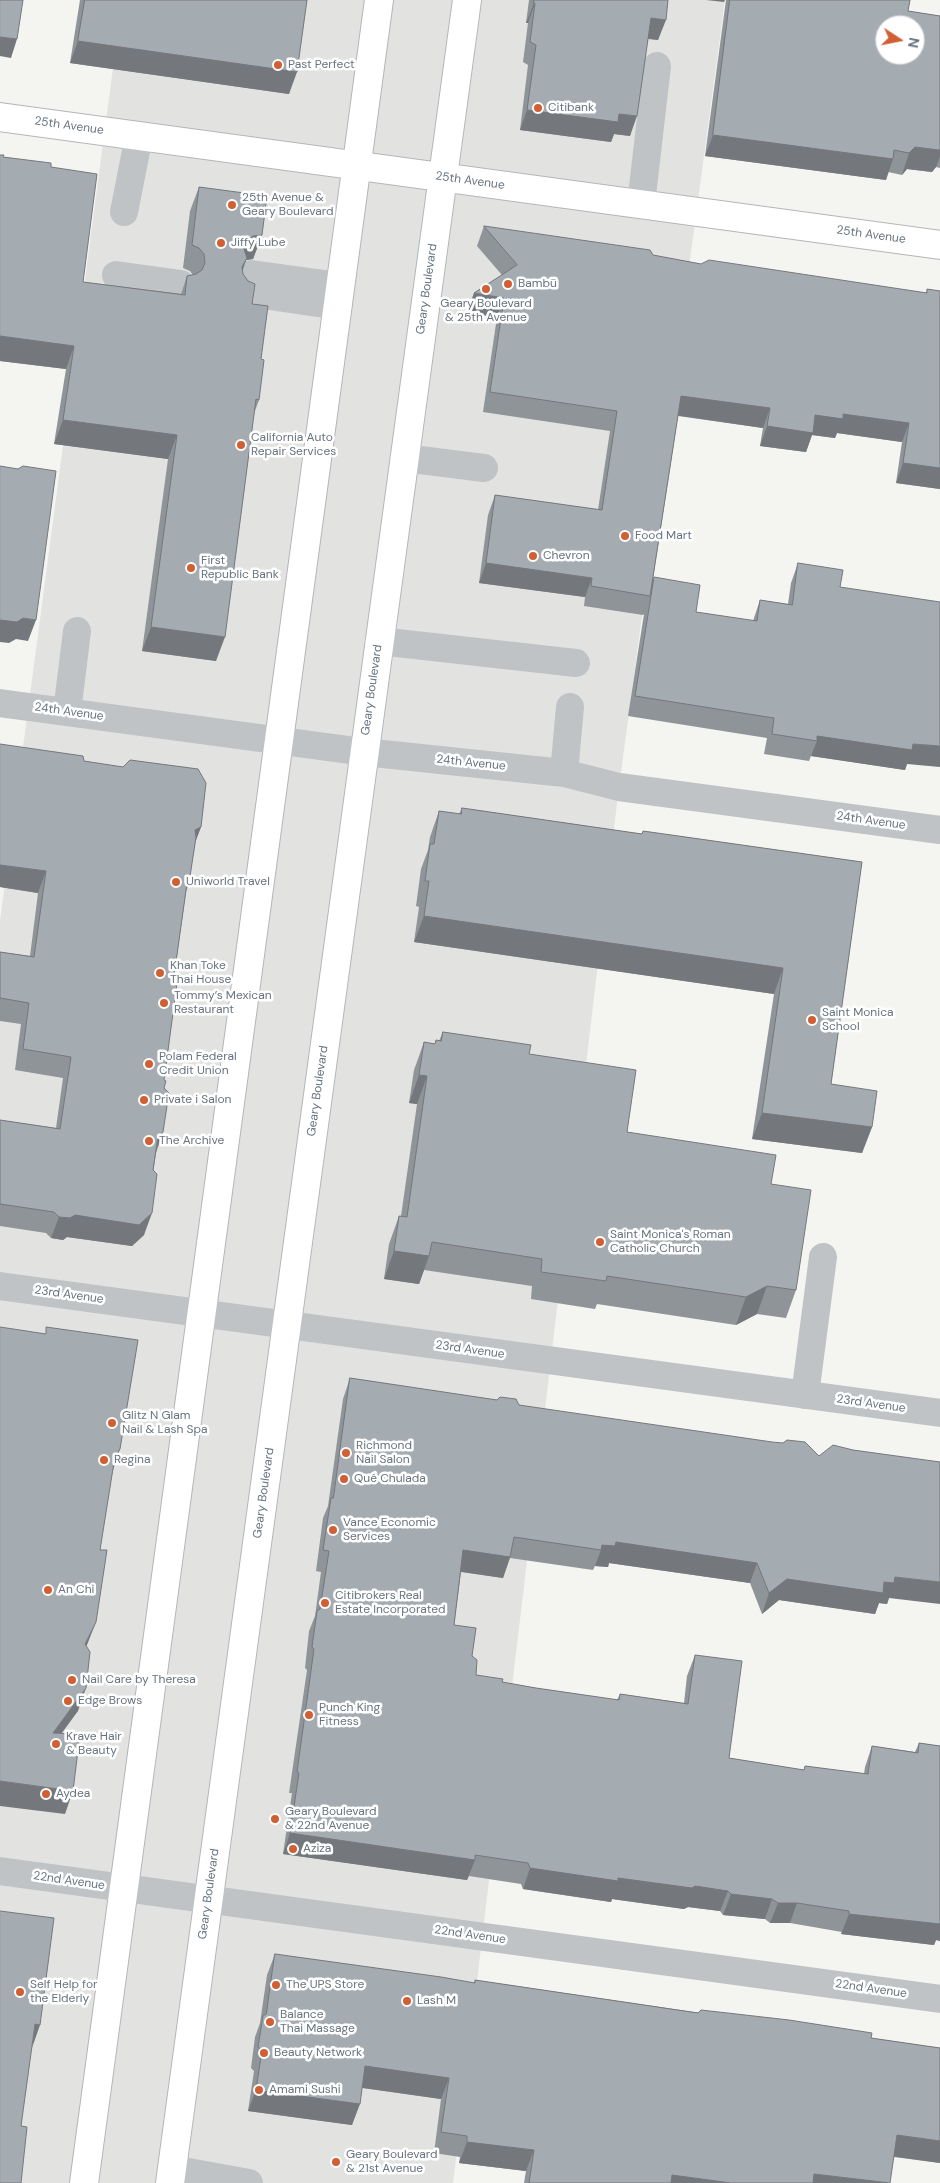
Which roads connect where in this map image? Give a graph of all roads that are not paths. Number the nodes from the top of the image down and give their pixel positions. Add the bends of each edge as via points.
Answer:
1 (379, 0) edge
2 (467, 0) edge
3 (657, 66) dead end
4 (0, 117) edge
5 (139, 136) junction
6 (357, 166) junction
7 (442, 177) junction
8 (641, 204) junction
9 (124, 212) dead end
10 (940, 245) edge
11 (118, 266) dead end
12 (182, 275) dead end
13 (250, 284) edge
14 (339, 296) junction
15 (404, 458) junction
16 (484, 468) dead end
17 (77, 631) dead end
18 (379, 641) junction
19 (576, 663) dead end
20 (0, 703) edge
21 (570, 707) dead end
22 (67, 712) junction
23 (279, 740) junction
24 (364, 752) junction
25 (564, 773) junction
26 (940, 830) edge
27 (823, 1257) dead end
28 (0, 1286) edge
29 (201, 1314) junction
30 (286, 1325) junction
31 (805, 1395) junction
32 (940, 1414) edge
33 (0, 1871) edge
34 (124, 1888) junction
35 (208, 1899) junction
36 (940, 1999) edge
37 (171, 2176) edge
38 (84, 2183) edge
39 (249, 2183) edge

1 - 6 main road
2 - 7 main road, Geary Boulevard
3 - 8 street
4 - 5 main road, 25th Avenue
5 - 6 main road, 25th Avenue
5 - 9 street
6 - 7 main road, 25th Avenue
6 - 14 main road
7 - 8 main road, 25th Avenue
7 - 15 main road, Geary Boulevard
8 - 10 main road, 25th Avenue
11 - 12 street
13 - 14 street
14 - 23 main road
15 - 16 street
15 - 18 main road, Geary Boulevard
17 - 22 street
18 - 19 street
18 - 24 main road, Geary Boulevard
20 - 22 street, 24th Avenue
21 - 25 street
22 - 23 street, 24th Avenue
23 - 24 street, 24th Avenue
23 - 29 main road
24 - 25 street, 24th Avenue
24 - 30 main road, Geary Boulevard
25 - 26 street, 24th Avenue via 619,787
27 - 31 street
28 - 29 street, 23rd Avenue
29 - 30 street, 23rd Avenue
29 - 34 main road
30 - 31 street, 23rd Avenue
30 - 35 main road, Geary Boulevard
31 - 32 street, 23rd Avenue
33 - 34 street, 22nd Avenue
34 - 35 street, 22nd Avenue
34 - 38 main road
35 - 36 street, 22nd Avenue
35 - 37 main road, Geary Boulevard
37 - 39 street

